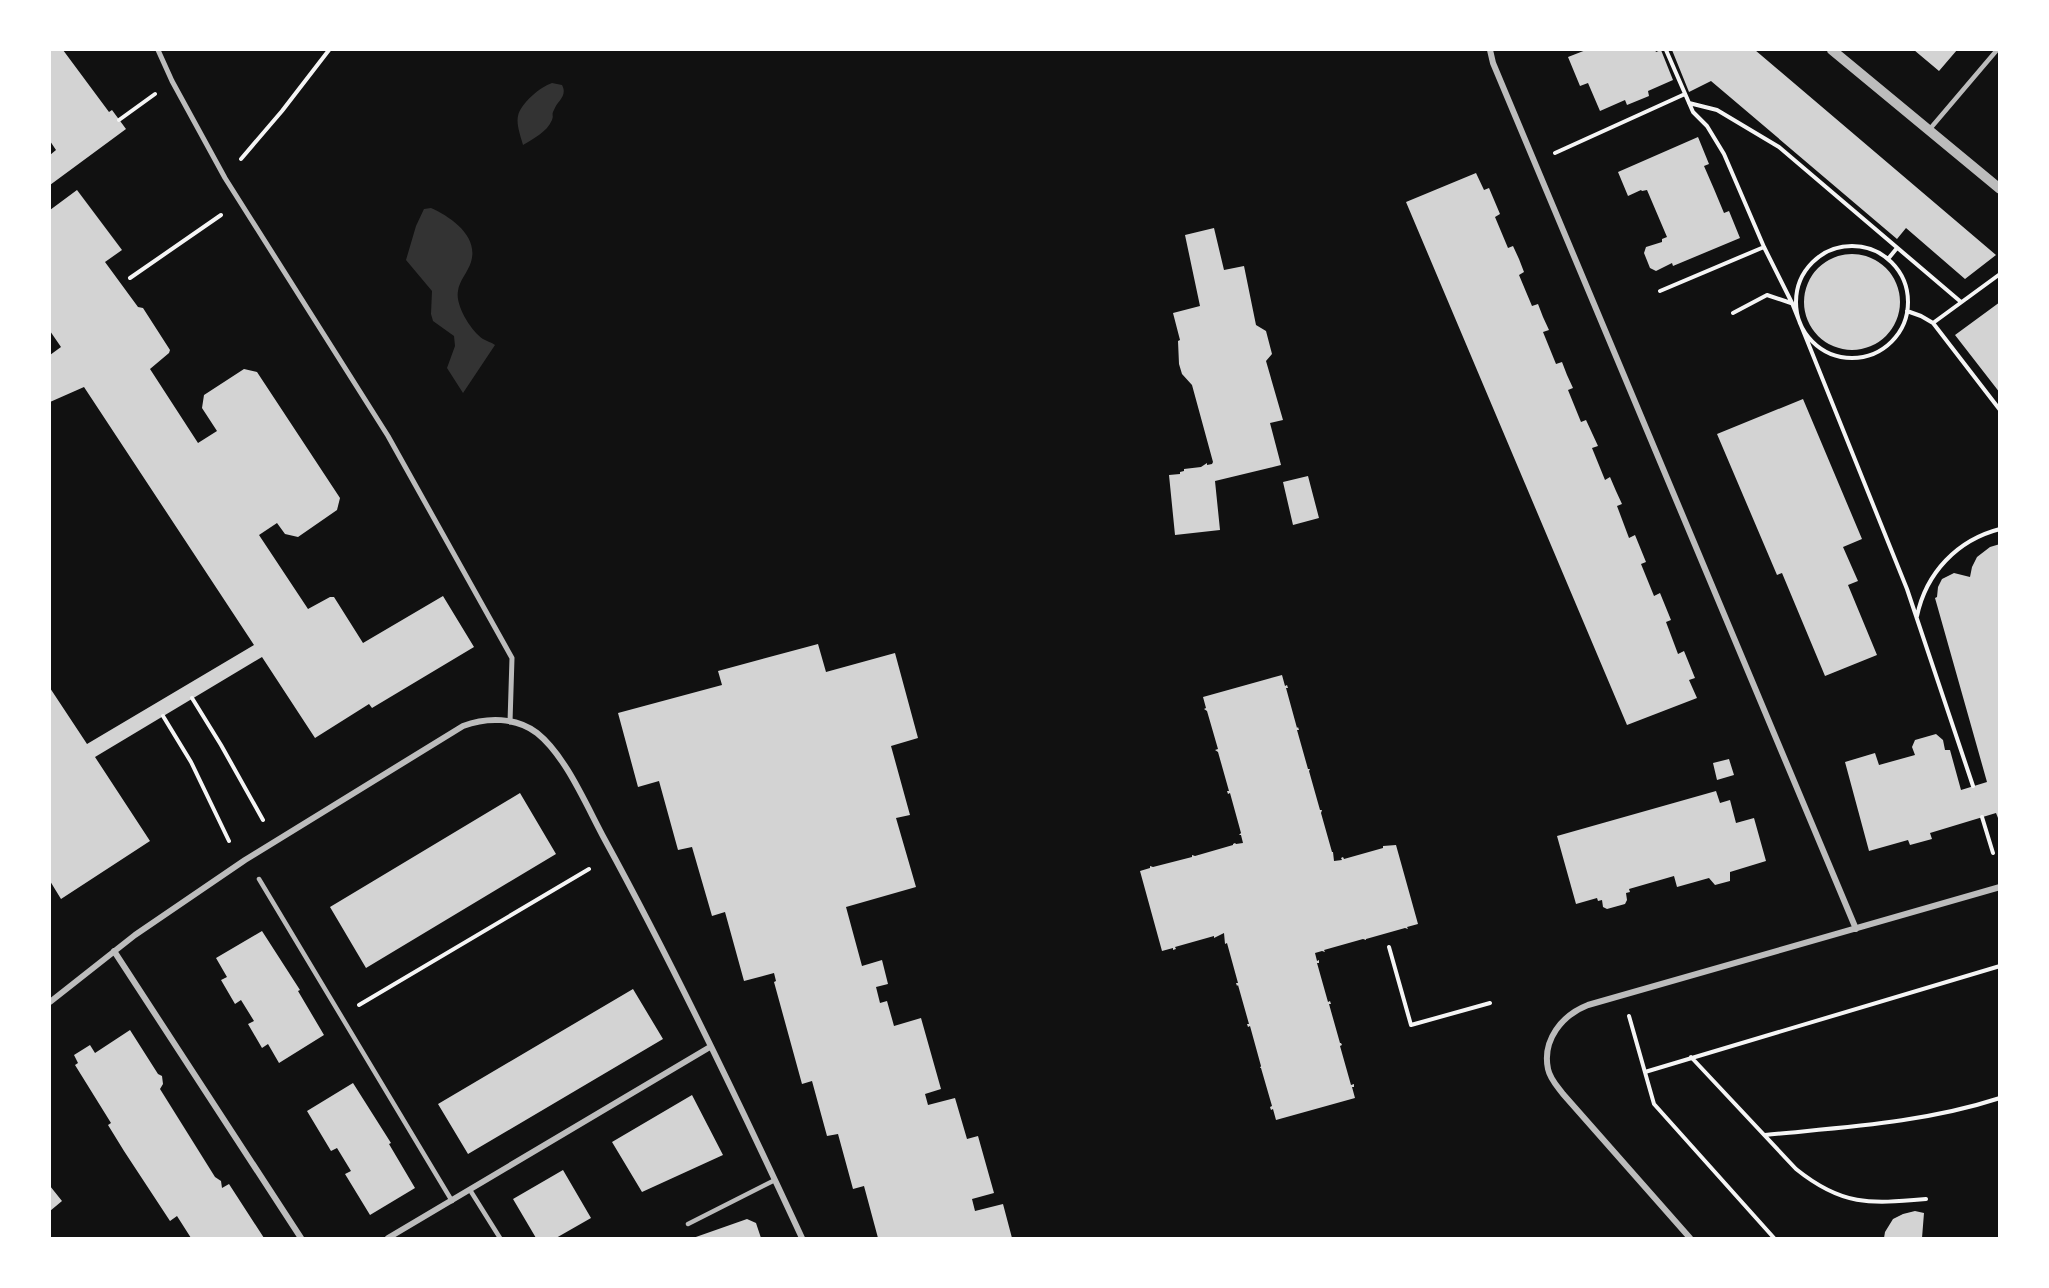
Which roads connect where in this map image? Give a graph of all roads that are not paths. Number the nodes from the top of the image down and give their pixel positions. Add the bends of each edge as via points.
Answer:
1 (158, 50) edge
2 (1490, 50) edge
3 (1832, 50) edge
4 (1997, 50) edge
5 (1929, 130) junction
6 (2000, 189) edge
7 (510, 722) junction
8 (259, 879) dead end
9 (2000, 887) edge
10 (1856, 929) junction
11 (114, 951) junction
12 (50, 1002) edge
13 (710, 1047) junction
14 (775, 1180) junction
15 (470, 1190) junction
16 (452, 1201) junction
17 (688, 1224) dead end
18 (301, 1239) edge
19 (388, 1239) edge
20 (500, 1239) edge
21 (802, 1239) edge
22 (1690, 1239) edge

1 - 7 street via 225,178 388,436 512,658
2 - 10 street
3 - 5 street
4 - 5 lane
5 - 6 street
7 - 11 street via 489,720 463,726 245,860
7 - 13 street via 526,726 559,756 641,906
8 - 16 lane
9 - 10 street
10 - 22 street via 1588,1005 1566,1018 1554,1032 1547,1061 1550,1076
11 - 12 street
11 - 18 street
13 - 14 street
13 - 15 street
14 - 17 lane
14 - 21 street
15 - 16 street
15 - 20 lane
16 - 19 street

